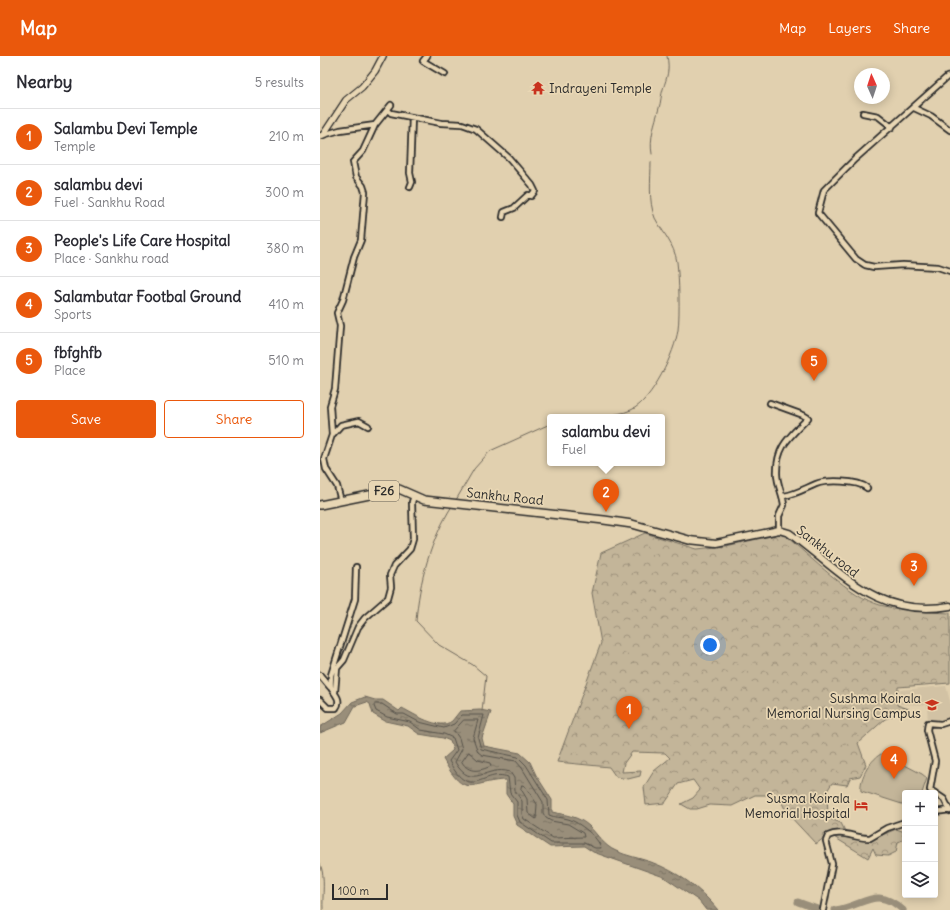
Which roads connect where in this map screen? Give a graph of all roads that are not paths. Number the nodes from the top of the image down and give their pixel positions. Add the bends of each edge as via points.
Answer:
1 (383, 56) edge
2 (427, 56) edge
3 (445, 74) dead end
4 (950, 76) edge
5 (391, 105) dead end
6 (914, 108) junction
7 (388, 110) junction
8 (863, 113) dead end
9 (412, 117) junction
10 (375, 125) junction
11 (892, 128) junction
12 (950, 130) edge
13 (321, 135) edge
14 (410, 186) dead end
15 (503, 217) dead end
16 (950, 271) edge
17 (770, 403) dead end
18 (368, 426) dead end
19 (332, 435) junction
20 (867, 488) dead end
21 (414, 496) junction
22 (784, 496) junction
23 (341, 501) junction
24 (320, 505) edge
25 (779, 530) junction
26 (689, 540) joint
27 (356, 567) dead end
28 (950, 606) edge
29 (320, 675) edge
30 (330, 686) junction
31 (335, 692) junction
32 (320, 700) edge
33 (950, 721) edge
34 (930, 790) edge
35 (938, 795) edge
36 (950, 810) edge
37 (938, 812) edge
38 (902, 823) edge
39 (823, 910) edge

1 - 13 street via 375,71 362,87 346,100
2 - 3 street via 423,62
4 - 6 street
5 - 7 street
6 - 11 street
6 - 12 street via 931,116
7 - 9 street via 391,113
7 - 10 street
8 - 11 street via 878,116
9 - 14 street
9 - 15 street via 462,124 476,129 509,158 535,191 514,208 504,212
10 - 13 street
10 - 19 street via 363,151 352,166 365,192 361,240 354,257 344,300 337,313 340,326 335,389 330,406
11 - 16 street via 854,159 824,190 818,212 853,256 865,265 874,268 903,265 938,267
17 - 22 street via 808,418 780,448 777,475
18 - 19 street via 359,421 341,425
19 - 23 street via 324,463 337,486
20 - 22 street via 855,483 821,483 797,494
21 - 23 main road, Sankhu Road / F26 via 399,489
21 - 26 main road, Sankhu Road / F26 via 424,500 620,522
21 - 31 street via 413,539 410,549 394,566 390,575 391,587 388,598 358,627 344,660 337,668
22 - 25 street via 784,505 779,516
23 - 24 main road, Sankhu Road / F26
25 - 26 main road, Sankhu road / F26 via 716,543
25 - 28 main road, Sankhu road via 789,533 873,597 916,608
27 - 30 street via 355,599 340,651 332,666
29 - 30 street
30 - 31 street
31 - 32 street via 338,701 336,708 328,708
33 - 34 street via 941,724 928,723 927,730 935,761
35 - 36 street via 944,799
36 - 37 street
38 - 39 street via 870,838 843,834 828,836 826,841 832,864

